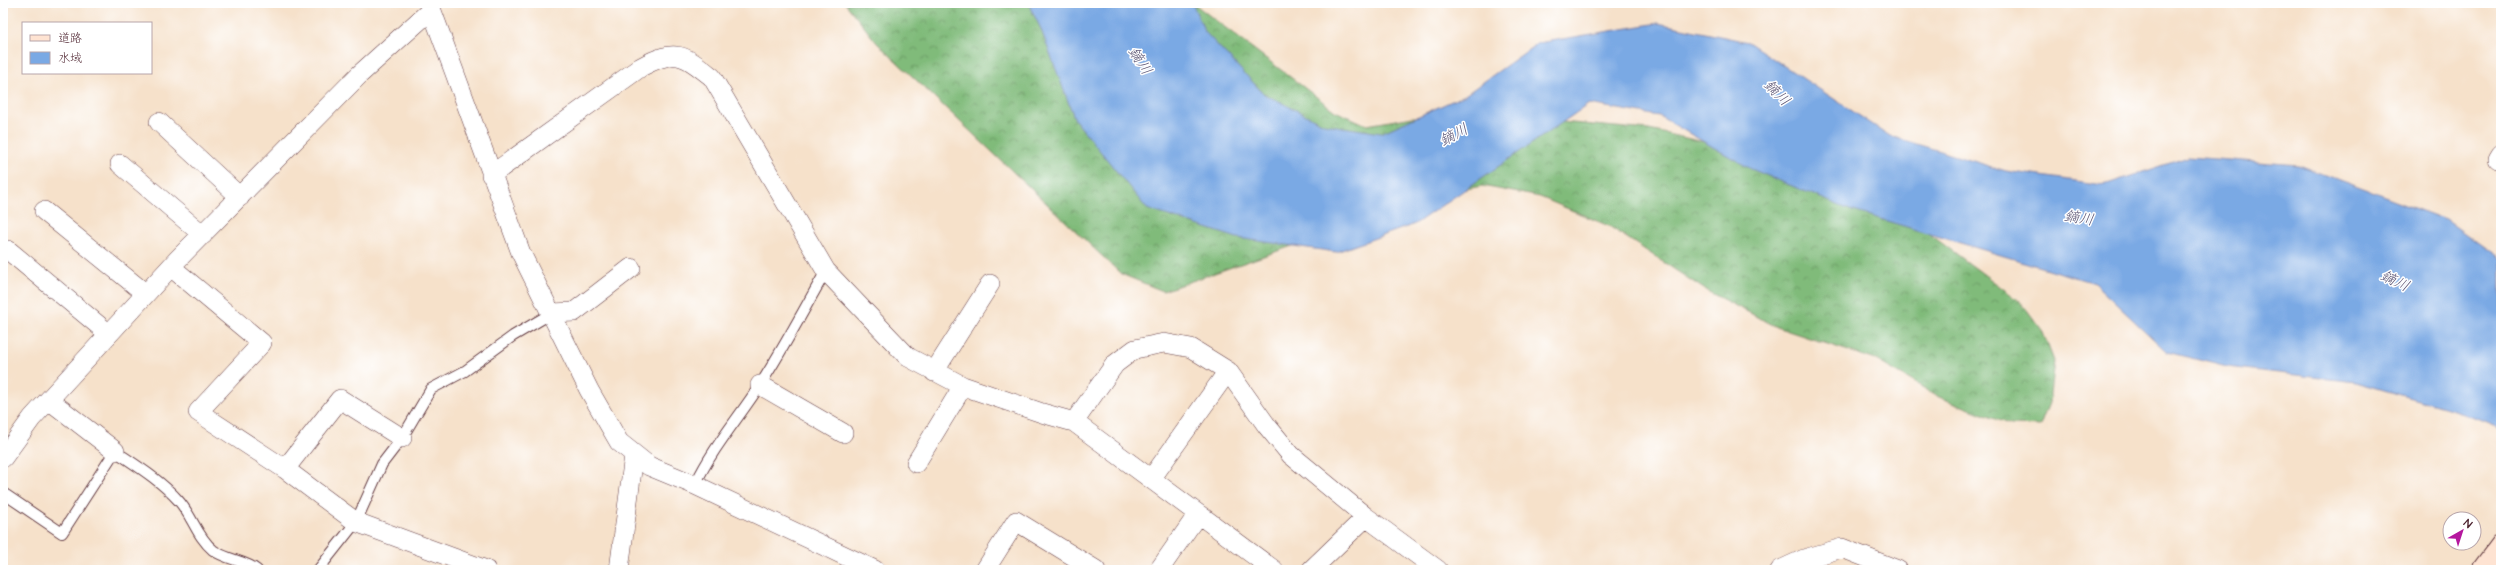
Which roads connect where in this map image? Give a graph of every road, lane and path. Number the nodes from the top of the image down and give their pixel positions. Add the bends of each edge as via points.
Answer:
1 (430, 6) edge
2 (159, 122) dead end
3 (2501, 154) edge
4 (2501, 160) edge
5 (120, 164) dead end
6 (491, 175) junction
7 (240, 197) junction
8 (44, 211) dead end
9 (203, 235) junction
10 (8, 250) dead end
11 (171, 266) junction
12 (631, 268) dead end
13 (826, 271) junction
14 (990, 284) dead end
15 (146, 294) junction
16 (552, 313) junction
17 (109, 334) junction
18 (1228, 371) junction
19 (934, 372) junction
20 (760, 385) junction
21 (963, 386) junction
22 (49, 400) junction
23 (1074, 422) junction
24 (843, 433) dead end
25 (402, 438) junction
26 (115, 451) junction
27 (634, 455) junction
28 (3, 458) edge
29 (916, 463) dead end
30 (285, 469) junction
31 (1151, 480) junction
32 (696, 485) junction
33 (3, 493) edge
34 (1198, 514) junction
35 (1366, 517) junction
36 (356, 522) junction
37 (2501, 546) edge
38 (257, 570) edge
39 (318, 570) edge
40 (486, 570) edge
41 (619, 570) edge
42 (875, 570) edge
43 (985, 570) edge
44 (1096, 570) edge
45 (1159, 570) edge
46 (1274, 570) edge
47 (1311, 570) edge
48 (1438, 570) edge
49 (1780, 570) edge
50 (1898, 570) edge
51 (2483, 570) edge

1 - 6 street
1 - 7 street
2 - 7 street
3 - 4 street via 2498,159
5 - 9 street
6 - 13 street via 641,67 659,57 678,55 712,77
6 - 16 street via 521,253
7 - 9 street
8 - 15 street
9 - 11 street
10 - 17 street
11 - 15 street
11 - 30 street via 262,343 198,412
12 - 16 street via 574,312
13 - 19 street via 908,357
13 - 20 lane
14 - 19 street
15 - 17 street
16 - 25 lane via 513,336 465,371 431,389
16 - 27 street via 600,410 619,442
17 - 22 street
18 - 23 street via 1191,348 1164,343 1135,349 1115,364
18 - 31 street
18 - 35 street via 1291,456
19 - 21 street
20 - 24 street
20 - 32 lane via 716,446
21 - 23 street
21 - 29 street
22 - 26 street
22 - 28 street via 32,418
23 - 31 street
25 - 30 street via 340,399
25 - 36 lane via 382,464
26 - 33 lane via 62,533
26 - 38 lane via 158,481 178,500 192,518 200,536 213,550
27 - 32 street via 649,466
27 - 41 street
30 - 36 street
31 - 34 street
32 - 42 street
34 - 45 street
34 - 46 street
35 - 47 street
35 - 48 street
36 - 39 lane
36 - 40 street
37 - 51 main road
43 - 44 street via 1016,521
49 - 50 street via 1842,548

